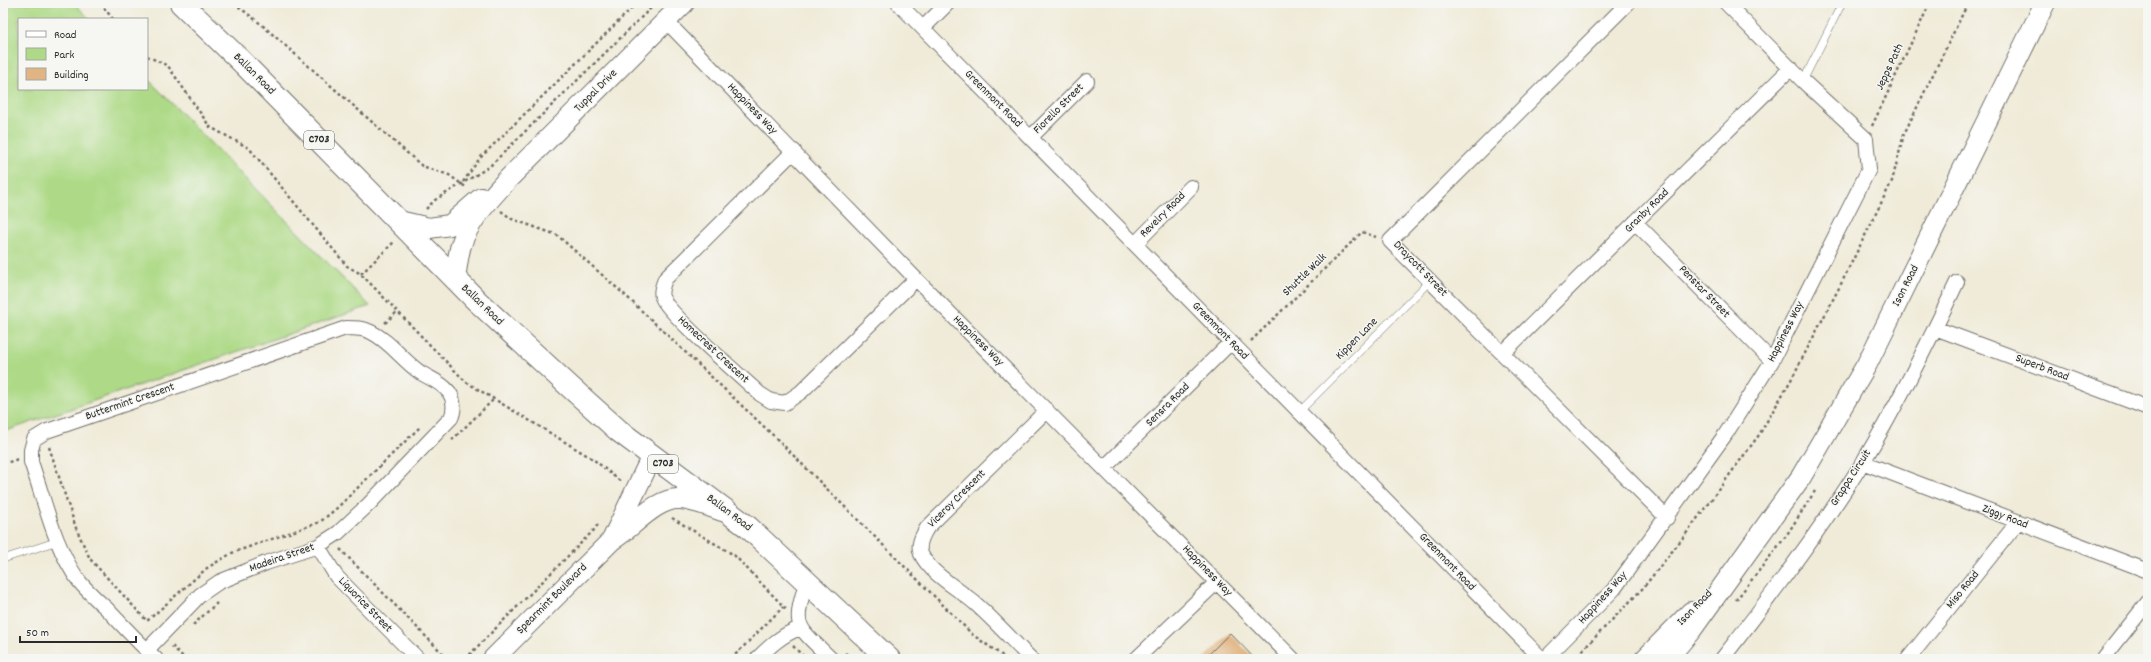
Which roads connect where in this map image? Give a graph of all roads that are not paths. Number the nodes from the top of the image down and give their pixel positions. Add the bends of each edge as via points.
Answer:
1 (181, 3) edge
2 (684, 3) edge
3 (898, 3) edge
4 (948, 3) edge
5 (1628, 3) edge
6 (1726, 3) edge
7 (1842, 3) edge
8 (2045, 3) edge
9 (666, 21) junction
10 (923, 28) junction
11 (1791, 68) junction
12 (1087, 81) dead end
13 (1803, 81) junction
14 (1031, 137) junction
15 (794, 151) junction
16 (1191, 187) dead end
17 (484, 200) junction
18 (399, 221) junction
19 (1635, 222) junction
20 (1135, 244) junction
21 (455, 278) junction
22 (916, 278) junction
23 (1430, 281) junction
24 (1957, 282) dead end
25 (1935, 328) junction
26 (1235, 347) junction
27 (1503, 353) junction
28 (1772, 361) junction
29 (453, 403) joint
30 (2148, 408) edge
31 (1047, 410) junction
32 (1299, 412) junction
33 (652, 456) junction
34 (1862, 462) junction
35 (1105, 467) junction
36 (732, 515) junction
37 (1667, 518) junction
38 (2018, 522) junction
39 (58, 540) junction
40 (612, 540) junction
41 (318, 546) junction
42 (1745, 556) junction
43 (3, 559) edge
44 (2148, 571) edge
45 (807, 580) junction
46 (1217, 582) junction
47 (2148, 602) edge
48 (799, 621) junction
49 (882, 652) edge
50 (152, 654) edge
51 (418, 659) edge
52 (493, 659) edge
53 (756, 659) edge
54 (831, 659) edge
55 (903, 659) edge
56 (1031, 659) edge
57 (1136, 659) edge
58 (1293, 659) edge
59 (1542, 659) edge
60 (1545, 659) edge
61 (1645, 659) edge
62 (1667, 659) edge
63 (1722, 659) edge
64 (1908, 659) edge
65 (2103, 659) edge

1 - 18 main road, Ballan Road / C703
2 - 9 main road, Tuppal Drive
3 - 10 street, Greenmont Road
4 - 10 street
5 - 23 street, Draycott Street via 1390,241
6 - 11 street
7 - 13 lane
8 - 42 main road, Ison Road via 1867,364 1801,477
9 - 15 street, Happiness Way
9 - 17 main road, Tuppal Drive
10 - 14 street, Greenmont Road
11 - 13 street
11 - 19 street, Granby Road
12 - 14 street, Fiorello Street
13 - 28 street, Happiness Way via 1866,139 1868,169
14 - 20 street, Greenmont Road
15 - 22 street, Happiness Way
15 - 22 street, Homecrest Crescent via 665,279 661,288 662,298 678,317 760,394 771,401 785,403 801,392
16 - 20 street, Revelry Road
17 - 18 main road, Tuppal Drive via 450,224 429,228
17 - 21 main road, Tuppal Drive via 461,244
18 - 21 main road, Ballan Road / C703
19 - 27 street, Granby Road
19 - 28 street, Penstar Street
20 - 26 street, Greenmont Road
21 - 33 main road, Ballan Road / C703 via 618,431
22 - 31 street, Happiness Way
23 - 27 street, Draycott Street
23 - 32 lane, Kippen Lane
24 - 25 street, Grappa Circuit
25 - 30 street, Superb Road
25 - 34 street, Grappa Circuit via 1909,382
26 - 32 street, Greenmont Road
26 - 35 street, Sensra Road
27 - 37 street, Draycott Street
28 - 37 street, Happiness Way via 1725,435
29 - 39 street, Buttermint Crescent via 450,393 442,384 412,366 376,335 362,329 346,328 47,431 34,439 31,455
29 - 41 street, Madeira Street via 454,412 451,418 369,504 338,533
31 - 35 street, Happiness Way
31 - 56 street, Viceroy Crescent via 927,528 919,545 925,559 947,583 976,604
32 - 59 street, Greenmont Road
33 - 36 main road, Ballan Road / C703
33 - 40 main road, Spearmint Boulevard
34 - 38 street, Ziggy Road
34 - 63 street, Grappa Circuit via 1781,583
35 - 46 street, Happiness Way
36 - 40 main road, Spearmint Boulevard via 701,503 680,499 669,500 655,507
36 - 45 main road, Ballan Road / C703
37 - 60 street, Happiness Way via 1614,589
38 - 44 street, Ziggy Road
38 - 64 street, Miso Road
39 - 43 lane
39 - 50 street, Buttermint Crescent via 79,580
40 - 52 main road, Spearmint Boulevard
41 - 50 street, Madeira Street via 219,582 200,595
41 - 51 street, Liquorice Street via 336,576
42 - 61 main road, Ison Road
42 - 62 main road, Ison Road
45 - 48 street
45 - 49 main road, Ballan Road / C703
46 - 57 street
46 - 58 street, Happiness Way
47 - 65 street
48 - 53 street
48 - 54 street
49 - 55 main road, Ballan Road / C703

